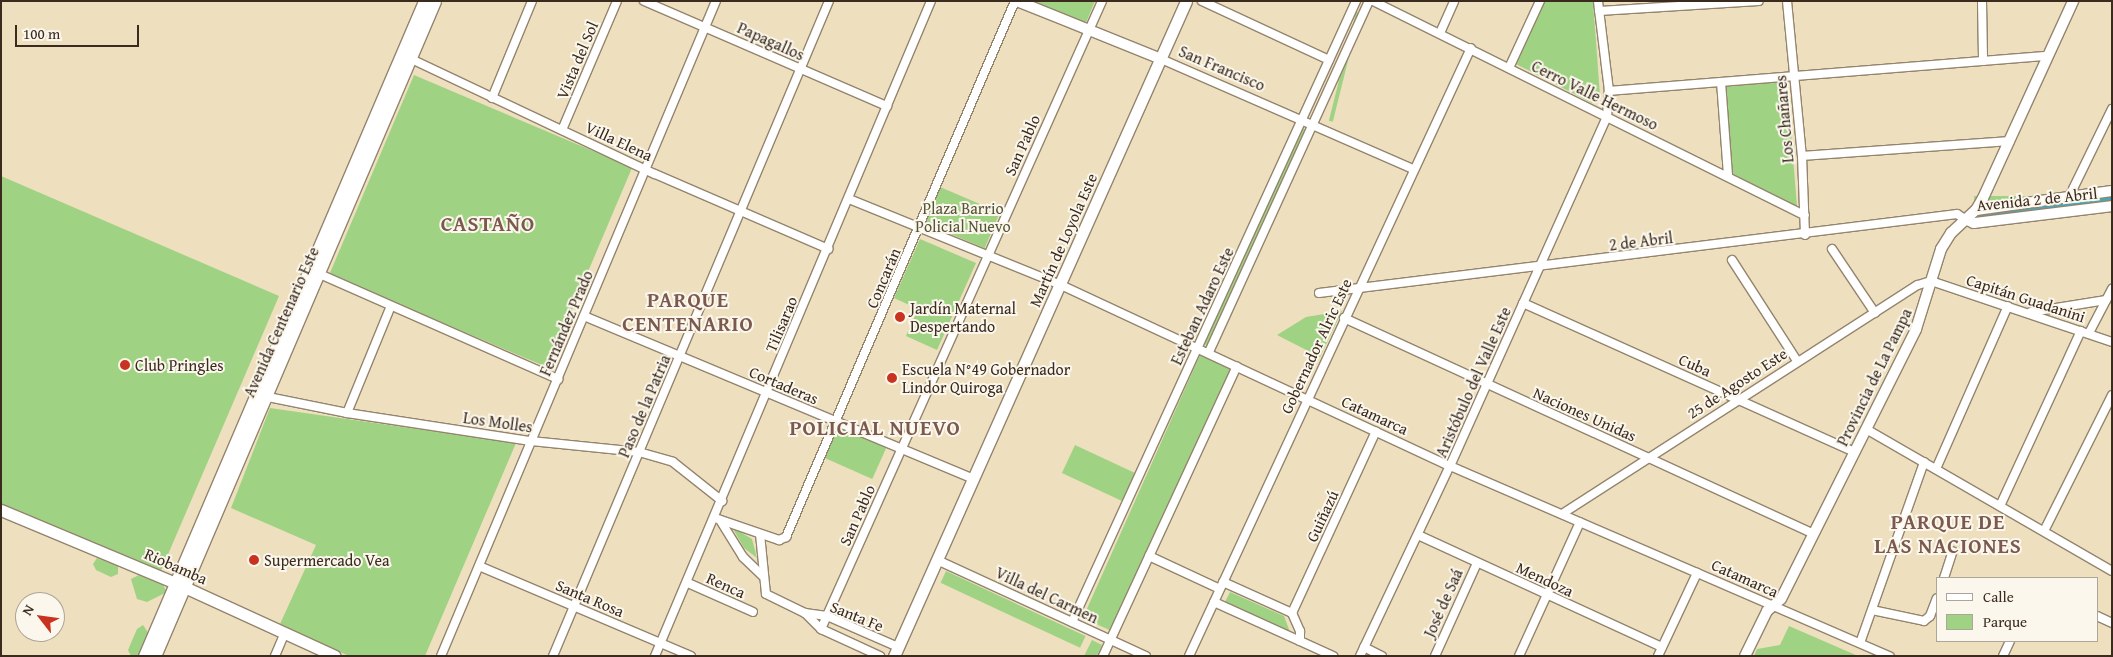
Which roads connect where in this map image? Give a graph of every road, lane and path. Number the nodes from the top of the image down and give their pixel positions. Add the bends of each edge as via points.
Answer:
1 (424, 1) edge
2 (435, 1) edge
3 (532, 1) edge
4 (617, 1) edge
5 (644, 1) edge
6 (716, 1) edge
7 (829, 1) edge
8 (931, 1) edge
9 (1016, 1) edge
10 (1102, 1) edge
11 (1186, 1) edge
12 (1202, 1) edge
13 (1357, 1) edge
14 (1369, 1) edge
15 (1373, 1) edge
16 (1454, 1) edge
17 (1540, 1) edge
18 (1598, 1) edge
19 (1759, 1) edge
20 (1787, 1) edge
21 (1982, 1) edge
22 (2073, 1) edge
23 (1598, 11) junction
24 (705, 27) junction
25 (1088, 31) junction
26 (1440, 33) junction
27 (1471, 48) junction
28 (406, 56) junction
29 (2047, 56) junction
30 (1161, 59) junction
31 (1329, 60) junction
32 (1983, 61) junction
33 (1509, 68) junction
34 (800, 69) junction
35 (1795, 76) junction
36 (1720, 82) junction
37 (1609, 91) junction
38 (492, 98) junction
39 (887, 106) junction
40 (2112, 109) edge
41 (1607, 117) junction
42 (1302, 119) junction
43 (1313, 124) junction
44 (562, 130) junction
45 (2009, 141) junction
46 (1802, 156) junction
47 (646, 168) junction
48 (1413, 169) junction
49 (1728, 176) junction
50 (2112, 191) edge
51 (2069, 197) junction
52 (849, 199) junction
53 (2112, 206) edge
54 (1976, 210) junction
55 (741, 211) junction
56 (1805, 215) junction
57 (1965, 219) junction
58 (919, 227) junction
59 (1805, 235) junction
60 (828, 249) junction
61 (1832, 249) dead end
62 (988, 255) junction
63 (1732, 260) dead end
64 (1539, 268) junction
65 (315, 272) junction
66 (1931, 281) junction
67 (1061, 285) junction
68 (2112, 289) edge
69 (1357, 290) junction
70 (1319, 293) dead end
71 (2106, 300) junction
72 (1523, 303) junction
73 (2008, 306) junction
74 (390, 308) junction
75 (1875, 312) junction
76 (2030, 312) junction
77 (584, 316) junction
78 (1344, 318) junction
79 (2085, 332) junction
80 (2112, 342) edge
81 (1199, 348) junction
82 (1209, 352) junction
83 (680, 356) junction
84 (1797, 361) junction
85 (1237, 366) junction
86 (558, 379) junction
87 (1486, 384) junction
88 (768, 393) junction
89 (261, 395) junction
90 (2112, 395) edge
91 (1307, 398) junction
92 (1737, 399) junction
93 (347, 414) junction
94 (837, 422) junction
95 (1866, 429) junction
96 (1376, 431) junction
97 (531, 441) junction
98 (902, 448) junction
99 (639, 452) junction
100 (1855, 452) junction
101 (1648, 458) junction
102 (1924, 462) junction
103 (1450, 466) junction
104 (1936, 469) junction
105 (974, 479) junction
106 (722, 500) junction
107 (2000, 506) junction
108 (1, 510) edge
109 (1562, 514) junction
110 (717, 519) junction
111 (1580, 522) junction
112 (2044, 531) junction
113 (760, 534) junction
114 (1814, 534) junction
115 (1418, 535) junction
116 (1954, 551) dead end
117 (1149, 556) junction
118 (937, 560) junction
119 (1477, 562) junction
120 (478, 566) junction
121 (2112, 570) edge
122 (1697, 572) junction
123 (764, 577) junction
124 (1944, 577) edge
125 (688, 583) junction
126 (180, 585) junction
127 (1221, 586) junction
128 (1546, 594) junction
129 (1936, 601) edge
130 (1214, 602) junction
131 (574, 606) junction
132 (1773, 606) junction
133 (1872, 610) junction
134 (753, 612) dead end
135 (805, 613) junction
136 (1292, 613) junction
137 (826, 616) junction
138 (2098, 616) edge
139 (1072, 622) junction
140 (2112, 623) edge
141 (821, 629) junction
142 (285, 633) junction
143 (1110, 639) junction
144 (1300, 641) junction
145 (2010, 642) edge
146 (660, 643) junction
147 (1860, 643) junction
148 (1364, 647) junction
149 (1662, 647) junction
150 (896, 652) edge
151 (144, 656) edge
152 (155, 656) edge
153 (275, 656) edge
154 (335, 656) edge
155 (441, 656) edge
156 (553, 656) edge
157 (655, 656) edge
158 (691, 656) edge
159 (880, 656) edge
160 (1103, 656) edge
161 (1146, 656) edge
162 (1188, 656) edge
163 (1333, 656) edge
164 (1360, 656) edge
165 (1382, 656) edge
166 (1435, 656) edge
167 (1519, 656) edge
168 (1658, 656) edge
169 (1745, 656) edge
170 (1890, 656) edge
171 (2003, 656) edge

1 - 28 main road, Avenida Centenario Este
2 - 28 main road, Avenida Centenario Este
3 - 38 street
4 - 44 street, Vista del Sol
5 - 24 street, Papagallos
6 - 24 street, Fernández Prado
7 - 34 street, Paso de la Patria
8 - 39 street, Tilisarao
9 - 25 street, San Francisco
9 - 58 street, Concarán
10 - 25 street, San Pablo
11 - 30 main road, Martín de Loyola Este
12 - 31 street
13 - 31 street, Esteban Adaro Este
14 - 43 street, Esteban Adaro Este
15 - 26 street, Cerro Valle Hermoso
16 - 26 street
17 - 33 street
18 - 23 street, Aristóbulo del Valle Este
19 - 23 street
20 - 35 street, Los Chañares
21 - 32 street
22 - 29 street, Provincia de La Pampa
23 - 37 street, Aristóbulo del Valle Este
24 - 34 street, Papagallos
24 - 47 street, Fernández Prado
25 - 30 street, San Francisco
25 - 62 street, San Pablo
26 - 27 street, Cerro Valle Hermoso
27 - 33 street, Cerro Valle Hermoso
27 - 48 street, Gobernador Alric Este
28 - 38 street, Villa Elena
28 - 65 main road, Avenida Centenario Este
29 - 32 street
29 - 45 street, Provincia de La Pampa
30 - 42 street, San Francisco
30 - 67 main road, Martín de Loyola Este
31 - 42 street, Esteban Adaro Este
32 - 35 street
33 - 41 street, Cerro Valle Hermoso
34 - 39 street, Papagallos
34 - 55 street, Paso de la Patria
35 - 36 street
35 - 46 street, Los Chañares
36 - 37 street
36 - 49 street
37 - 41 street, Aristóbulo del Valle Este
38 - 44 street, Villa Elena
39 - 52 street, Tilisarao
40 - 51 street
41 - 49 street, Cerro Valle Hermoso
41 - 64 street, Aristóbulo del Valle Este
42 - 43 street, San Francisco
42 - 81 street, Esteban Adaro Este
43 - 48 street, San Francisco
43 - 82 street, Esteban Adaro Este
44 - 47 street, Villa Elena
45 - 46 street
45 - 54 street, Provincia de La Pampa
46 - 56 street, Los Chañares
47 - 55 street, Villa Elena
47 - 77 street, Fernández Prado
48 - 69 street, Gobernador Alric Este
49 - 56 street, Cerro Valle Hermoso
50 - 51 street, Avenida 2 de Abril
51 - 54 street, Avenida 2 de Abril
52 - 58 street, Catamarca
52 - 60 street, Tilisarao
53 - 57 street, Avenida 2 de Abril via 1974,223
54 - 57 street, Provincia de La Pampa
55 - 60 street, Villa Elena
55 - 83 street, Paso de la Patria
56 - 59 street, Los Chañares
57 - 59 street, 2 de Abril via 1957,214
57 - 66 street, Provincia de La Pampa via 1941,250
58 - 62 street, Catamarca
58 - 94 street, Concarán
59 - 64 street, 2 de Abril
60 - 88 street, Tilisarao
61 - 75 street
62 - 67 street, Catamarca
62 - 98 street, San Pablo
63 - 84 street
64 - 69 street, 2 de Abril
64 - 72 street, Aristóbulo del Valle Este
65 - 74 street
65 - 89 main road, Avenida Centenario Este
66 - 73 street, Capitán Guadanini
66 - 75 street, 25 de Agosto Este via 1918,285
66 - 95 street, Provincia de La Pampa via 1916,329
67 - 81 street, Catamarca
67 - 105 main road, Martín de Loyola Este
68 - 71 street
69 - 70 street, 2 de Abril
69 - 78 street, Gobernador Alric Este
71 - 76 street
71 - 79 street
72 - 87 street, Aristóbulo del Valle Este
72 - 92 street, Cuba
73 - 76 street, Capitán Guadanini
73 - 104 street
74 - 86 street
74 - 93 street
75 - 84 street, 25 de Agosto Este
76 - 79 street, Capitán Guadanini
77 - 83 street, Cortaderas
77 - 86 street, Fernández Prado
78 - 87 street, Naciones Unidas
78 - 91 street, Gobernador Alric Este
79 - 80 street, Capitán Guadanini
79 - 107 street
81 - 82 street, Catamarca
81 - 139 street, Esteban Adaro Este
82 - 85 street, Catamarca
83 - 88 street, Cortaderas
83 - 99 street, Paso de la Patria
84 - 92 street, 25 de Agosto Este
85 - 91 street, Catamarca
85 - 117 street
86 - 97 street, Fernández Prado
87 - 101 street, Naciones Unidas
87 - 103 street, Aristóbulo del Valle Este
88 - 94 street, Cortaderas
88 - 106 street, Tilisarao
89 - 93 street, Los Molles
89 - 126 main road, Avenida Centenario Este
90 - 112 street
91 - 96 street, Catamarca
91 - 127 street, Gobernador Alric Este
92 - 100 street, Cuba
92 - 101 street, 25 de Agosto Este
93 - 97 street, Los Molles
94 - 98 street, Cortaderas
94 - 113 street, Concarán via 786,537 779,540
95 - 100 street, Provincia de La Pampa
95 - 102 street
96 - 103 street, Catamarca
96 - 136 street, Guiñazú
97 - 99 street, Los Molles
97 - 120 street, Fernández Prado
98 - 105 street, Cortaderas
98 - 137 street, San Pablo
99 - 106 street, Los Molles via 673,462
99 - 131 street, Paso de la Patria
100 - 114 street, Provincia de La Pampa
101 - 109 street, 25 de Agosto Este
101 - 114 street, Naciones Unidas
102 - 104 street
102 - 133 street
103 - 109 street, Catamarca
103 - 115 street, Aristóbulo del Valle Este
104 - 107 street
105 - 118 main road, Martín de Loyola Este
106 - 110 street, Tilisarao
107 - 112 street
108 - 126 main road, Riobamba
109 - 111 street, Catamarca
110 - 113 street
110 - 123 street via 742,557
110 - 125 street, Tilisarao
111 - 122 street, Catamarca
111 - 128 street
112 - 121 street
113 - 123 street, Santa Fe
114 - 132 street, Provincia de La Pampa via 1781,599
115 - 119 street, Mendoza
115 - 148 street, Aristóbulo del Valle Este
116 - 124 street
117 - 127 street
117 - 143 street
118 - 139 street, Villa del Carmen
118 - 150 main road, Martín de Loyola Este
119 - 128 street, Mendoza
119 - 166 street, José de Saá
120 - 131 street, Santa Rosa
120 - 155 street, Fernández Prado
122 - 132 street, Catamarca
122 - 149 street
123 - 135 street, Santa Fe via 766,594
125 - 134 street, Renca
125 - 146 street, Tilisarao
126 - 142 main road, Riobamba
126 - 151 main road, Avenida Centenario Este
126 - 152 main road, Avenida Centenario Este
127 - 130 street, Gobernador Alric Este
127 - 136 street
128 - 149 street, Mendoza
128 - 167 street
129 - 133 street via 1930,616 1924,621
130 - 144 street
130 - 162 street, Gobernador Alric Este
131 - 146 street, Santa Rosa
131 - 156 street, Paso de la Patria
132 - 147 street, Catamarca
132 - 169 street, Provincia de La Pampa via 1767,611
133 - 147 street
135 - 137 street, Santa Fe
135 - 141 street, Santa Fe
136 - 144 street
137 - 141 street, San Pablo
137 - 150 street, Santa Fe
138 - 140 street
139 - 143 street, Villa del Carmen
141 - 159 street, Santa Fe
142 - 153 street
142 - 154 main road, Riobamba
143 - 160 street
143 - 161 street, Villa del Carmen
144 - 163 street
145 - 171 street
146 - 157 street, Tilisarao
146 - 158 street, Santa Rosa
147 - 170 street, Catamarca
148 - 164 street, Aristóbulo del Valle Este
148 - 165 street
149 - 168 street

